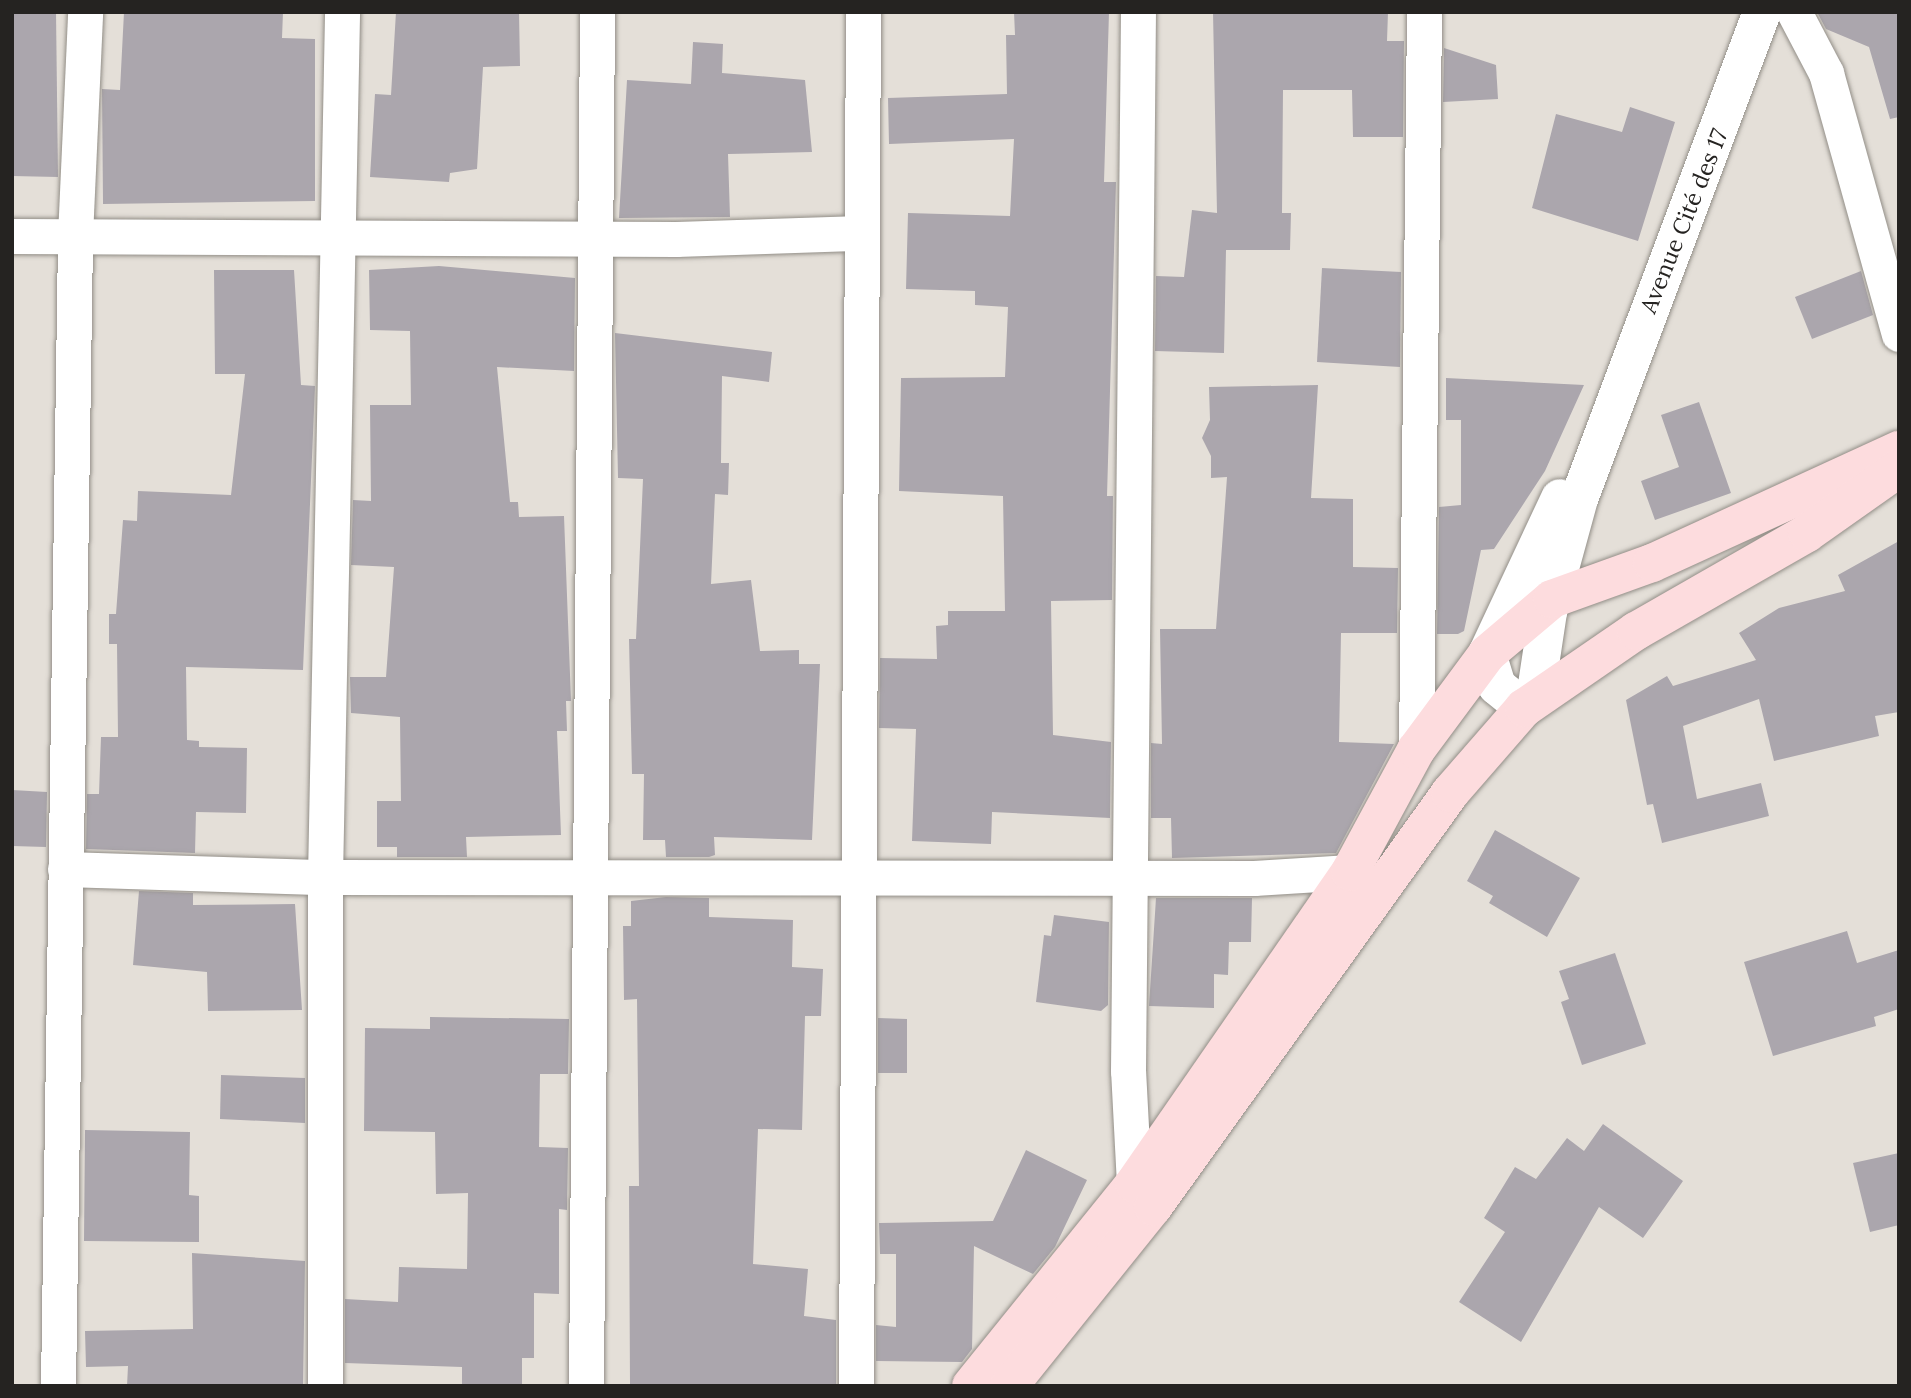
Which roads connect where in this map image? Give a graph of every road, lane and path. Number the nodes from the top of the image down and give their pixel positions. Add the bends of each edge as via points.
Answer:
1 (85, 12) edge
2 (342, 12) edge
3 (597, 12) edge
4 (863, 12) edge
5 (1138, 12) edge
6 (1424, 12) edge
7 (1762, 12) edge
8 (1794, 12) edge
9 (338, 233) junction
10 (861, 233) junction
11 (12, 236) edge
12 (75, 236) junction
13 (597, 238) junction
14 (1899, 334) edge
15 (1605, 429) junction
16 (1899, 450) edge
17 (1899, 468) edge
18 (1552, 598) junction
19 (1487, 654) junction
20 (1529, 703) junction
21 (1416, 750) junction
22 (65, 869) junction
23 (1350, 872) junction
24 (589, 873) junction
25 (325, 877) junction
26 (855, 878) junction
27 (1133, 878) junction
28 (1134, 1184) junction
29 (58, 1386) edge
30 (325, 1386) edge
31 (586, 1386) edge
32 (856, 1386) edge
33 (971, 1386) edge
34 (1009, 1386) edge

1 - 12 street
2 - 9 street
3 - 13 street
4 - 10 street
5 - 27 street
6 - 21 street
7 - 15 street, Avenue Cité des 17
8 - 14 street via 1826,73
9 - 12 street
9 - 13 street
9 - 25 street
10 - 13 street
10 - 26 street
11 - 12 street
12 - 22 street
13 - 24 street
15 - 18 street
15 - 19 street via 1558,501
16 - 18 main road via 1652,563
17 - 20 main road via 1807,533 1684,601
18 - 19 main road
18 - 20 street
19 - 20 street via 1496,686
19 - 21 main road
20 - 34 main road via 1450,793 1153,1207
21 - 23 main road
22 - 25 street
22 - 29 street
23 - 27 street
23 - 28 main road
24 - 25 street
24 - 26 street
24 - 31 street
25 - 30 street
26 - 27 street
26 - 32 street
27 - 28 street via 1128,1070
28 - 33 main road

